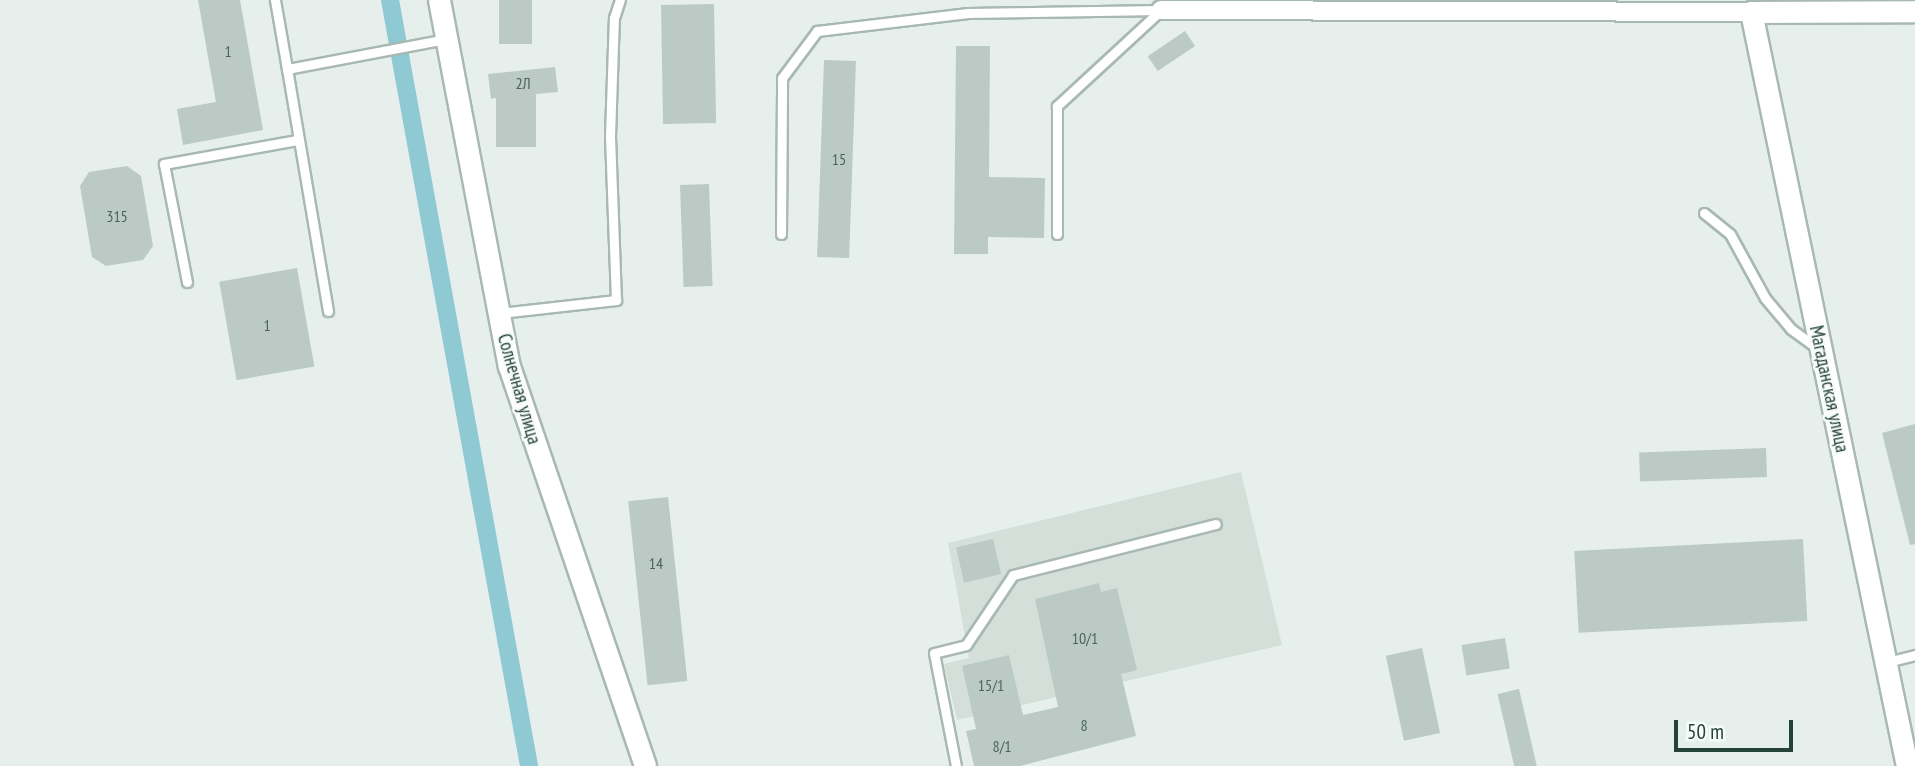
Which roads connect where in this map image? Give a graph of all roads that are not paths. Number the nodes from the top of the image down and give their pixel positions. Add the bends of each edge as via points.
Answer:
1 (275, 0) edge
2 (620, 0) edge
3 (442, 2) edge
4 (1469, 6) edge
5 (1750, 6) edge
6 (1161, 10) junction
7 (1915, 10) edge
8 (439, 40) junction
9 (287, 69) junction
10 (297, 140) junction
11 (1704, 213) dead end
12 (781, 233) dead end
13 (1057, 234) dead end
14 (187, 282) dead end
15 (328, 311) dead end
16 (498, 313) junction
17 (1821, 351) junction
18 (1216, 524) dead end
19 (1915, 655) edge
20 (1885, 662) junction
21 (645, 766) edge
22 (956, 766) edge
23 (1907, 766) edge

1 - 9 lane
2 - 16 lane via 614,18 610,136 616,300
3 - 8 street, Солнечная улица
4 - 5 street
4 - 6 street
5 - 7 street
5 - 17 street, Магаданская улица
6 - 12 lane via 968,13 817,31 782,78
6 - 13 lane via 1057,106
8 - 9 lane
8 - 16 street, Солнечная улица
9 - 10 lane
10 - 14 lane via 164,164
10 - 15 lane
11 - 17 lane via 1730,234 1765,298 1791,329
16 - 21 street, Солнечная улица via 509,366
17 - 20 street, Магаданская улица
18 - 22 lane via 1013,575 966,645 934,653
19 - 20 lane
20 - 23 street, Магаданская улица

